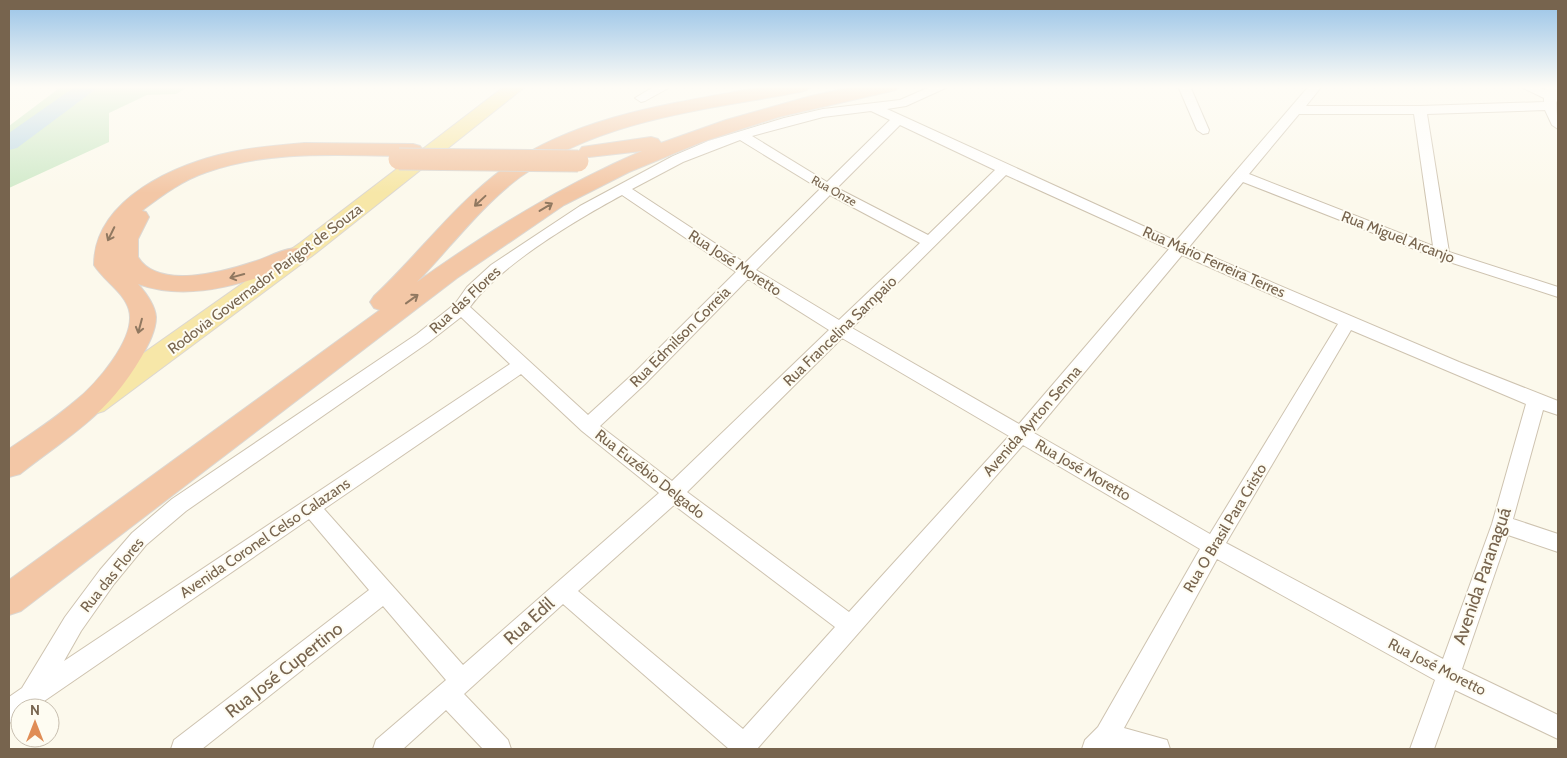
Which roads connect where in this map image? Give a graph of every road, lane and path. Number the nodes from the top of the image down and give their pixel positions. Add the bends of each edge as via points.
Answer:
1 (472, 121) edge
2 (624, 121) edge
3 (718, 121) edge
4 (759, 121) edge
5 (777, 121) edge
6 (896, 121) edge
7 (903, 121) edge
8 (1199, 121) edge
9 (1287, 121) edge
10 (1422, 121) edge
11 (740, 128) junction
12 (1203, 130) dead end
13 (406, 154) junction
14 (584, 156) junction
15 (1005, 168) junction
16 (1241, 176) junction
17 (622, 188) junction
18 (827, 188) junction
19 (930, 242) junction
20 (1180, 247) junction
21 (299, 254) junction
22 (1442, 255) junction
23 (746, 271) junction
24 (1558, 292) edge
25 (461, 308) junction
26 (1348, 321) junction
27 (842, 330) junction
28 (521, 365) junction
29 (1536, 402) junction
30 (1558, 408) edge
31 (80, 413) junction
32 (588, 426) junction
33 (1022, 434) junction
34 (9, 465) edge
35 (673, 493) junction
36 (310, 507) junction
37 (1502, 524) junction
38 (1558, 542) edge
39 (1214, 547) junction
40 (9, 580) edge
41 (563, 591) junction
42 (384, 592) junction
43 (9, 600) edge
44 (851, 626) junction
45 (1447, 674) junction
46 (455, 687) junction
47 (31, 695) junction
48 (9, 711) edge
49 (1558, 727) edge
50 (1100, 743) edge
51 (743, 747) edge
52 (183, 749) edge
53 (385, 749) edge
54 (500, 749) edge
55 (1158, 749) edge
56 (1422, 749) edge

1 - 21 main road, Rodovia Governador Parigot de Souza
2 -> 40 highway via 586,133 538,156 512,174 479,202 379,306
3 - 14 highway via 648,144
4 - 11 highway
5 - 11 street, Rua das Flores
6 - 18 street, Rua Edmilson Correia
7 - 15 street, Rua Mário Ferreira Terres
8 - 12 street
9 - 16 street, Avenida Ayrton Senna
10 - 22 street
11 - 14 highway via 628,158
11 - 17 street, Rua das Flores
11 - 18 street, Rua Onze
43 -> 11 highway via 287,390 486,246 584,186 659,152
13 - 14 highway, bridge
21 -> 13 highway via 236,277 171,284 139,275 126,258 125,248 130,227 150,205 185,182 209,172 272,160
13 -> 31 highway via 297,150 260,152 201,166 149,193 123,215 110,232 105,249 106,265 137,298 143,317 136,343 116,374
15 - 19 street, Rua Francelina Sampaio
15 - 20 street, Rua Mário Ferreira Terres
16 - 20 street, Avenida Ayrton Senna
16 - 22 street, Rua Miguel Arcanjo
17 - 23 street, Rua José Moretto
17 - 25 street, Rua das Flores via 585,209 496,270 473,291
18 - 19 street, Rua Onze
18 - 23 street, Rua Edmilson Correia
19 - 27 street, Rua Francelina Sampaio
20 - 26 street, Rua Mário Ferreira Terres
20 - 33 street, Avenida Ayrton Senna
21 - 31 main road, Rodovia Governador Parigot de Souza
22 - 24 street, Rua Miguel Arcanjo
23 - 27 street, Rua José Moretto
23 - 32 street, Rua Edmilson Correia
25 - 28 street, Rua Euzébio Delgado
25 - 47 street, Rua das Flores via 371,375 179,505 139,539 74,624
26 - 29 street, Rua Mário Ferreira Terres
26 - 39 street, Rua O Brasil Para Cristo
27 - 33 street, Rua José Moretto
27 - 35 street, Rua Francelina Sampaio
28 - 32 street, Rua Euzébio Delgado
28 - 36 street, Avenida Coronel Celso Calazans
29 - 30 street, Rua Mário Ferreira Terres
29 - 37 street, Avenida Paranaguá
31 - 34 highway, Rodovia Governador Parigot de Souza
32 - 35 street, Rua Euzébio Delgado
33 - 39 street, Rua José Moretto
33 - 44 street, Avenida Ayrton Senna
35 - 41 street, Rua Edil
35 - 44 street, Rua Euzébio Delgado
36 - 42 street
36 - 47 street, Avenida Coronel Celso Calazans
37 - 38 street
37 - 45 street, Avenida Paranaguá
39 - 45 street, Rua José Moretto
39 - 50 street, Rua O Brasil Para Cristo
41 - 46 street, Rua Edil
41 - 51 street
42 - 46 street
42 - 52 street, Rua José Cupertino
44 - 51 street, Avenida Ayrton Senna
45 - 49 street, Rua José Moretto
45 - 56 street, Avenida Paranaguá
46 - 53 street, Rua Edil
46 - 54 street
47 - 48 street, Avenida Coronel Celso Calazans
50 - 55 street

